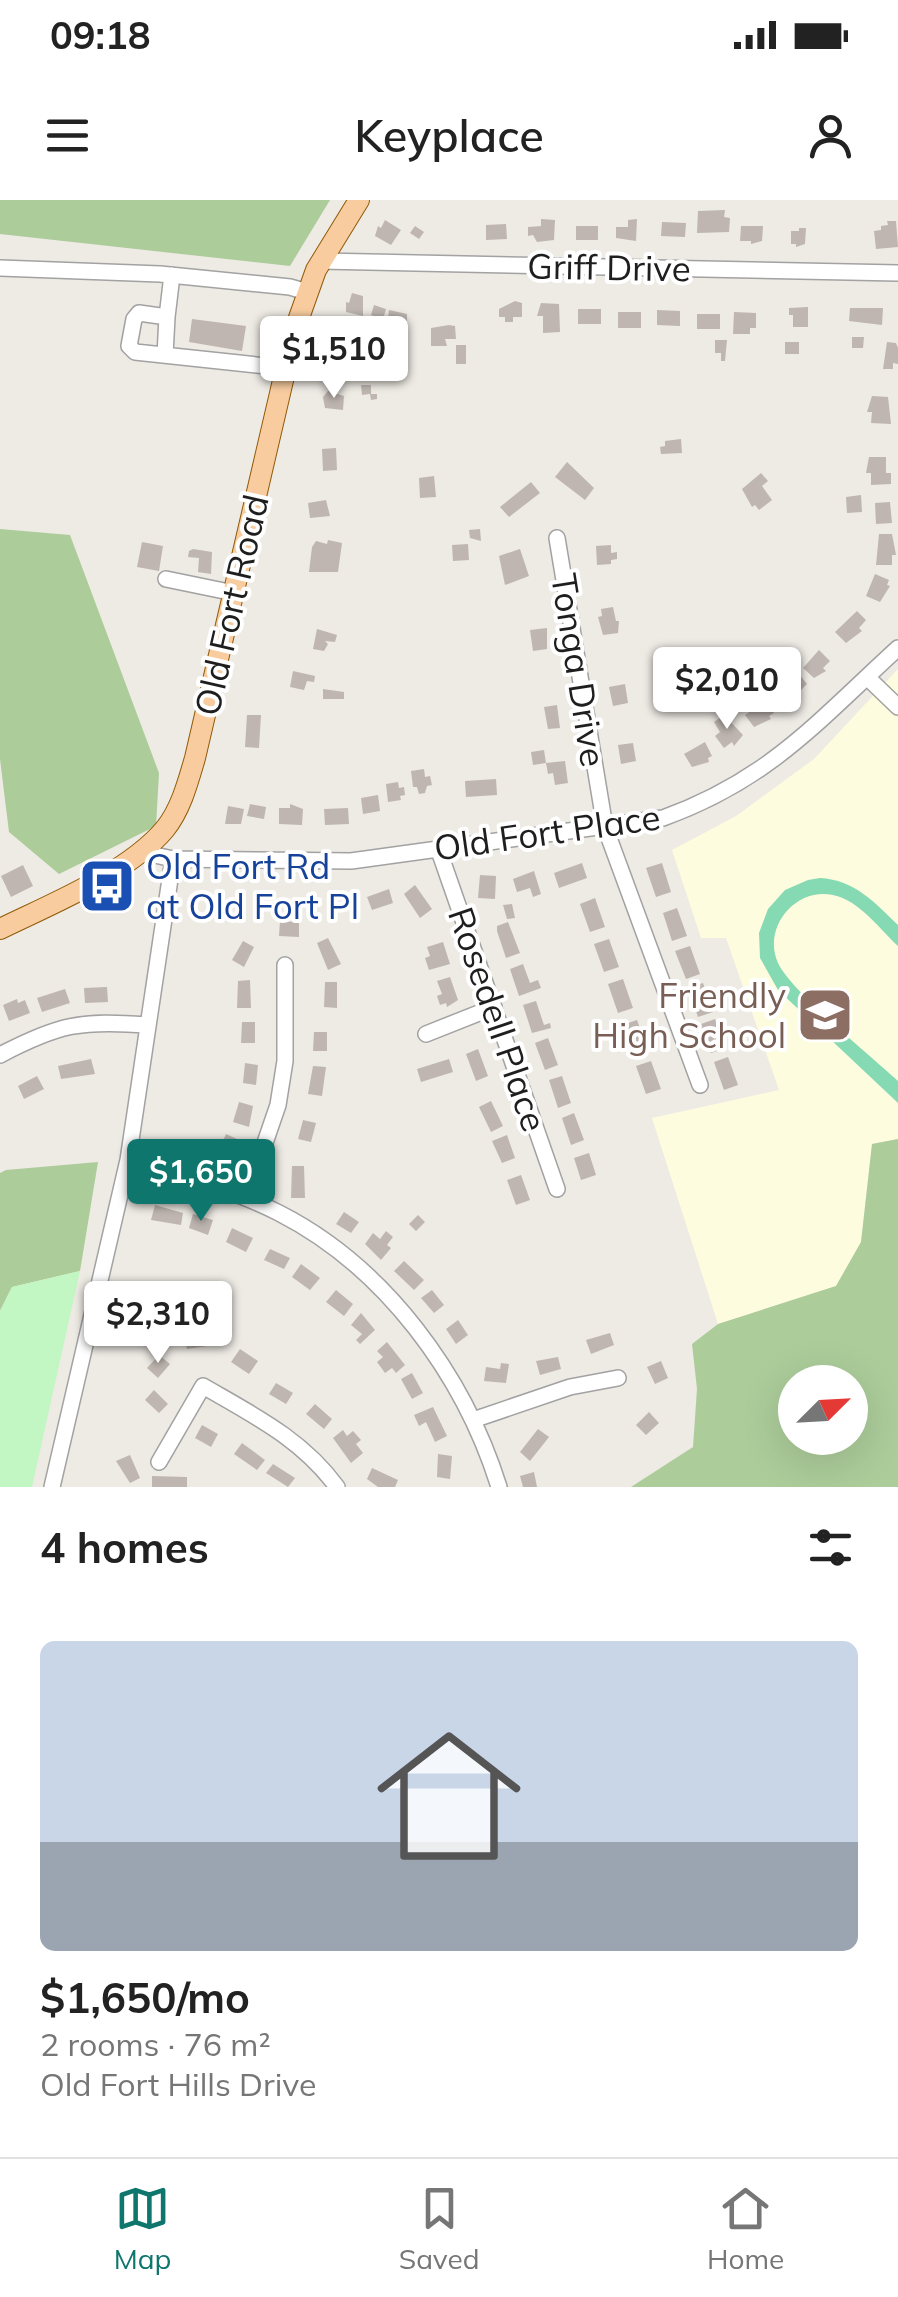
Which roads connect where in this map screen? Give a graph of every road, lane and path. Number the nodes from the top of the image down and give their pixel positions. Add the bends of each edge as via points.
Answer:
1 (358, 200) edge
2 (321, 261) junction
3 (0, 268) edge
4 (898, 273) edge
5 (172, 276) junction
6 (307, 292) junction
7 (167, 317) junction
8 (165, 355) junction
9 (285, 368) junction
10 (557, 538) dead end
11 (166, 579) dead end
12 (234, 593) junction
13 (898, 648) edge
14 (868, 678) junction
15 (898, 707) edge
16 (606, 827) junction
17 (438, 848) junction
18 (140, 852) junction
19 (173, 859) junction
20 (0, 929) edge
21 (285, 965) dead end
22 (494, 1007) junction
23 (146, 1025) junction
24 (426, 1034) dead end
25 (0, 1055) edge
26 (700, 1084) dead end
27 (128, 1160) junction
28 (558, 1189) dead end
29 (246, 1198) junction
30 (618, 1378) dead end
31 (473, 1420) junction
32 (158, 1462) dead end
33 (497, 1486) edge
34 (52, 1487) edge
35 (337, 1487) edge

1 - 2 main road, Old Fort Road
2 - 4 street, Griff Drive
2 - 6 main road, Old Fort Road
3 - 5 street
5 - 6 street
5 - 7 street
6 - 9 main road, Old Fort Road
7 - 8 street
7 - 8 street via 139,314 129,346
8 - 9 street
9 - 12 main road, Old Fort Road
10 - 16 street, Tonga Drive
11 - 12 street
12 - 18 main road, Old Fort Road via 185,791 165,828
13 - 14 street, Old Fort Place
14 - 15 street
14 - 16 street, Old Fort Place via 738,784 664,818
16 - 17 street, Old Fort Place
16 - 26 street, Tonga Drive
17 - 19 street, Old Fort Place via 351,861
17 - 22 street, Rosedell Place
18 - 19 street, Old Fort Place
18 - 20 main road, Old Fort Road
19 - 23 street
21 - 29 street via 278,1104
22 - 24 street
22 - 28 street, Rosedell Place
23 - 25 street via 73,1024
23 - 27 street
27 - 29 street
27 - 34 street
29 - 31 street via 310,1230 372,1282 434,1353
30 - 31 street
31 - 33 street
32 - 35 street via 203,1386 282,1432

